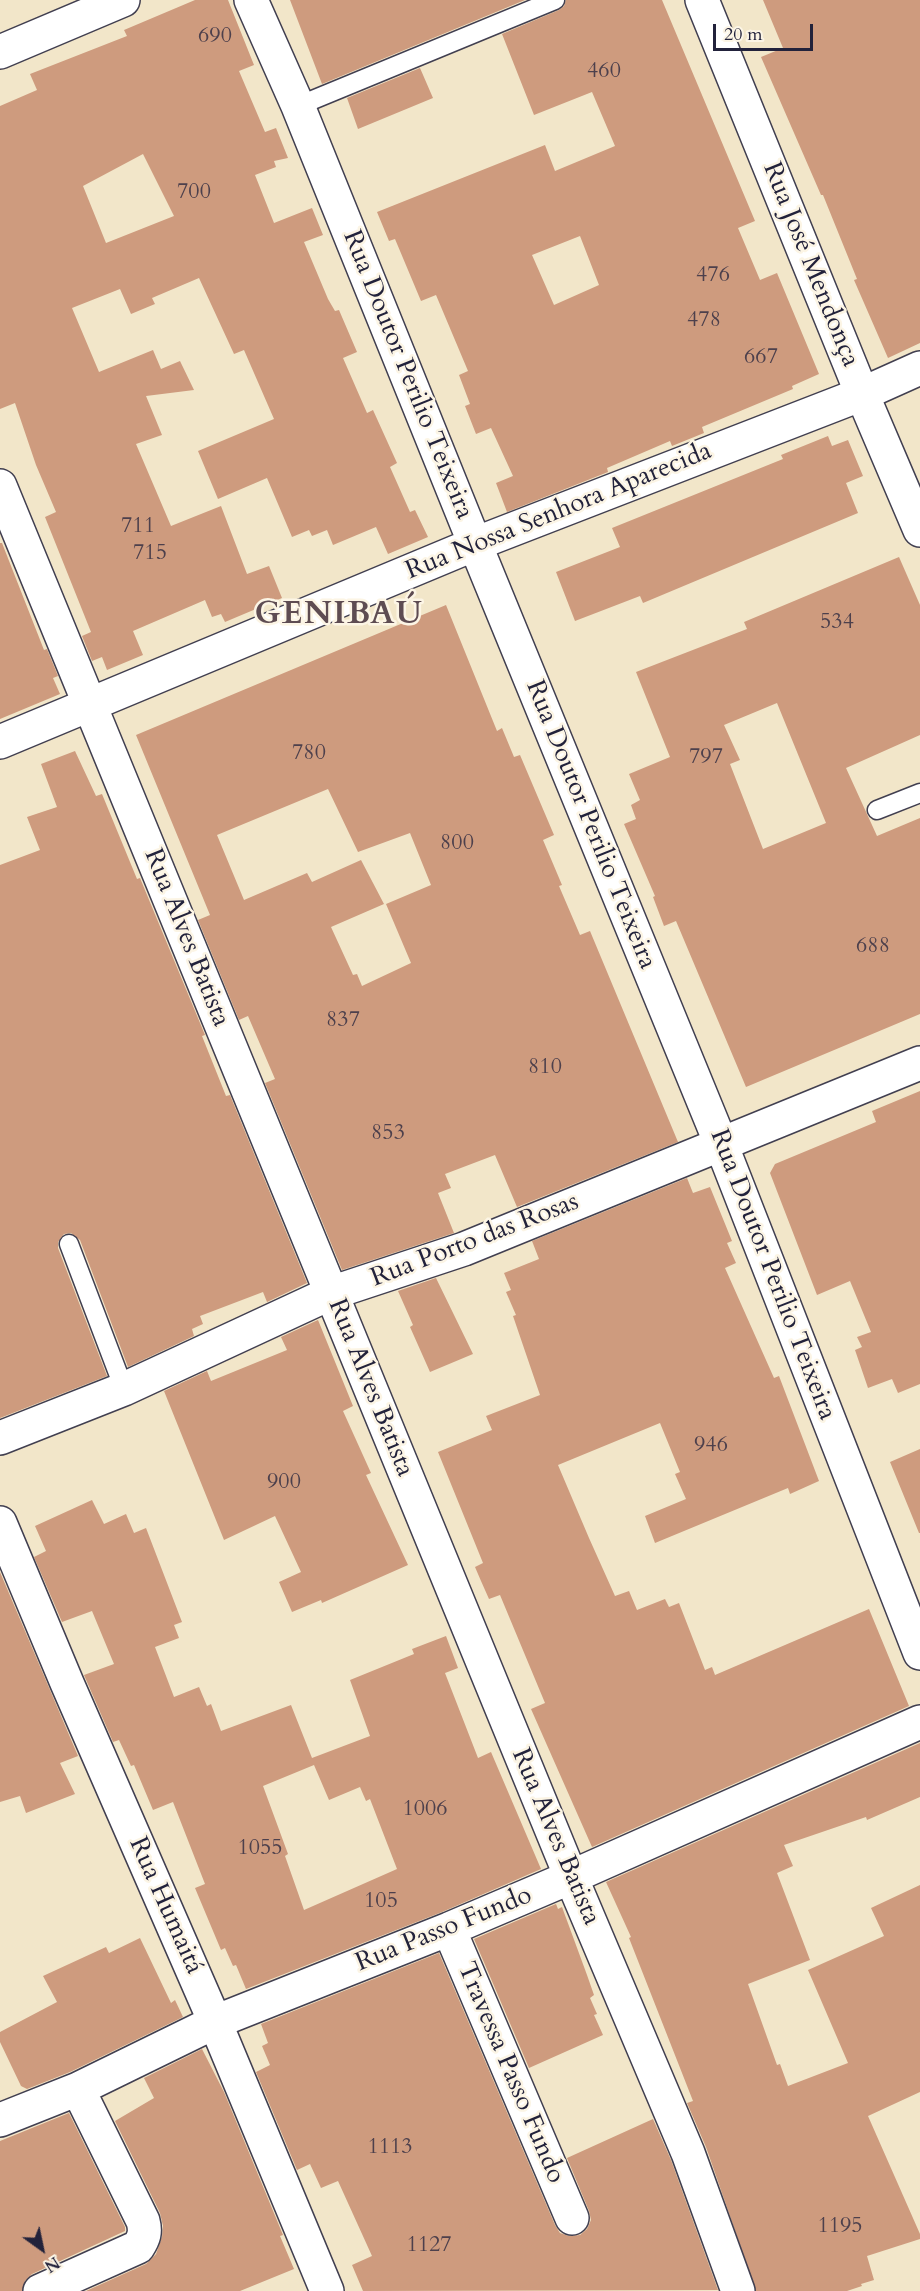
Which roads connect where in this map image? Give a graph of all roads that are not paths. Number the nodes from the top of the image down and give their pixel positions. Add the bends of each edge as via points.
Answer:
1 (123, 0) edge
2 (251, 0) edge
3 (555, 0) edge
4 (702, 0) edge
5 (0, 52) edge
6 (298, 106) junction
7 (920, 368) edge
8 (862, 394) junction
9 (0, 486) edge
10 (920, 530) edge
11 (475, 544) junction
12 (91, 705) junction
13 (0, 742) edge
14 (920, 793) edge
15 (878, 810) dead end
16 (920, 1063) edge
17 (721, 1144) junction
18 (69, 1244) dead end
19 (331, 1293) junction
20 (124, 1389) junction
21 (0, 1438) edge
22 (0, 1523) edge
23 (920, 1653) edge
24 (920, 1722) edge
25 (571, 1877) junction
26 (449, 1929) junction
27 (215, 2022) junction
28 (78, 2088) junction
29 (0, 2120) edge
30 (572, 2218) dead end
31 (40, 2291) edge
32 (327, 2291) edge
33 (738, 2291) edge

1 - 5 street
2 - 6 street, Rua Doutor Perilio Teixeira
3 - 6 lane
4 - 8 street, Rua José Mendonça
6 - 11 street, Rua Doutor Perilio Teixeira
7 - 8 street, Rua Nossa Senhora Aparecida
8 - 10 street, Rua José Mendonça
8 - 11 street, Rua Nossa Senhora Aparecida
9 - 12 street, Rua Alves Batista
11 - 12 street, Rua Nossa Senhora Aparecida
11 - 17 street, Rua Doutor Perilio Teixeira
12 - 13 street, Rua Nossa Senhora Aparecida
12 - 19 street, Rua Alves Batista
14 - 15 lane
16 - 17 street, Rua Porto das Rosas
17 - 19 street, Rua Porto das Rosas via 465,1249
17 - 23 street, Rua Doutor Perilio Teixeira
18 - 20 lane
19 - 20 street, Rua Porto das Rosas
19 - 25 street, Rua Alves Batista
20 - 21 street, Rua Porto das Rosas
22 - 27 street, Rua Humaitá
24 - 25 street, Rua Passo Fundo
25 - 26 street, Rua Passo Fundo
25 - 33 street, Rua Alves Batista via 688,2153
26 - 27 street, Rua Passo Fundo
26 - 30 street, Travessa Passo Fundo
27 - 28 street, Rua Passo Fundo
27 - 32 street, Rua Humaitá
28 - 29 street, Rua Passo Fundo
28 - 31 street via 146,2231 138,2247

